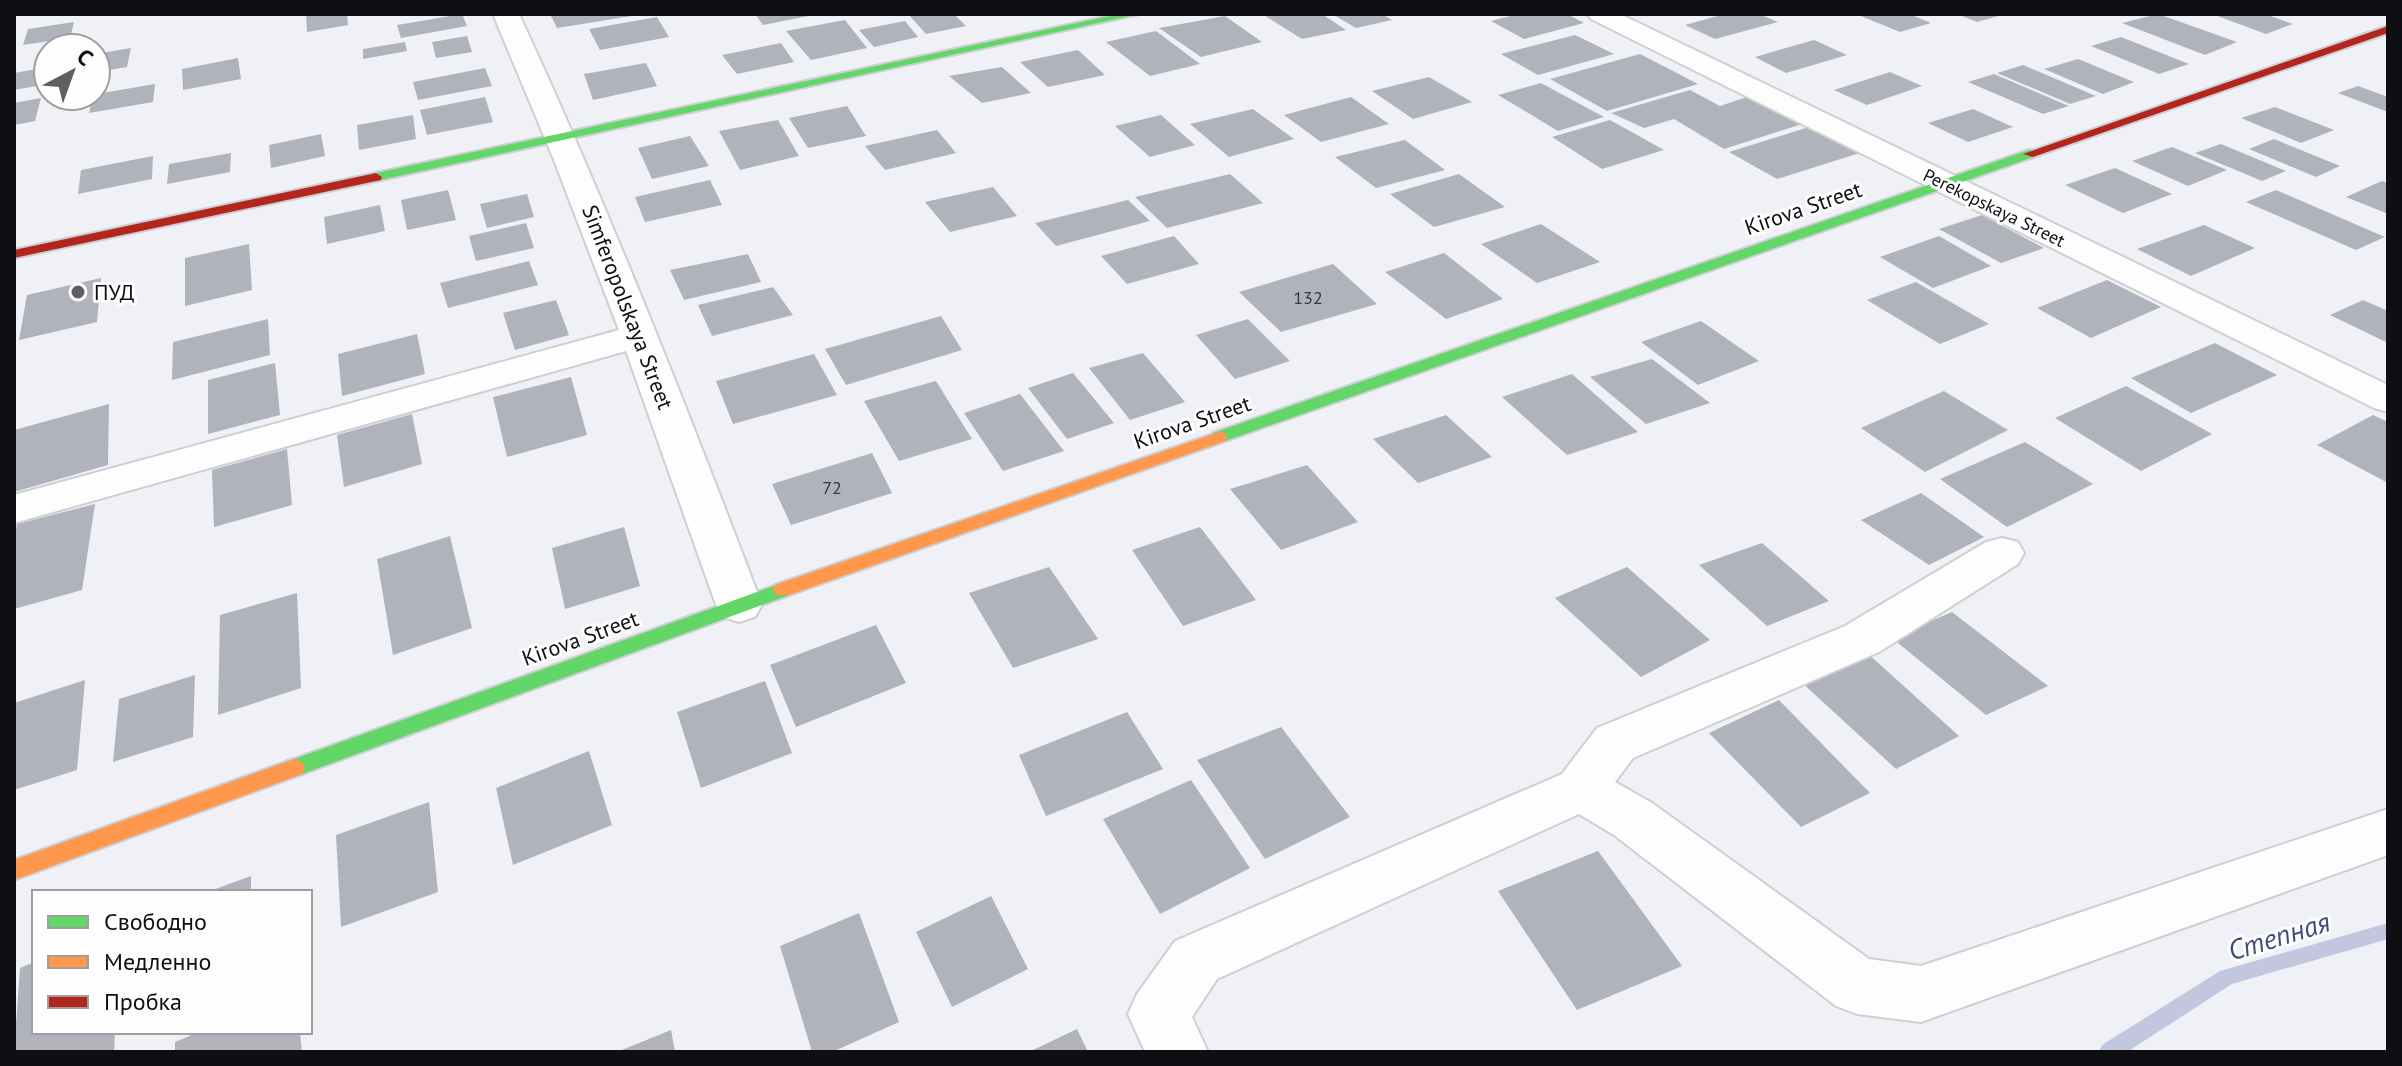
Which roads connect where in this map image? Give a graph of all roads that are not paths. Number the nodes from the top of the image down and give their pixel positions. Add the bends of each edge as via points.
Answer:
1 (506, 14) edge
2 (1134, 14) edge
3 (1600, 14) edge
4 (2388, 29) edge
5 (562, 137) junction
6 (1944, 184) junction
7 (14, 254) edge
8 (640, 336) junction
9 (2388, 400) edge
10 (14, 509) edge
11 (2002, 553) dead end
12 (739, 605) junction
13 (1581, 789) junction
14 (2388, 832) edge
15 (14, 870) edge
16 (1177, 1052) edge

1 - 5 street, Simferopolskaya Street
2 - 5 street
3 - 6 street, Perekopskaya Street
4 - 6 street, Kirova Street
5 - 7 street
5 - 8 street, Simferopolskaya Street
6 - 9 street, Perekopskaya Street
6 - 12 street, Kirova Street
8 - 10 street
8 - 12 street, Simferopolskaya Street
11 - 13 street via 1862,639 1615,743
12 - 15 street, Kirova Street
13 - 14 street via 1633,819 1857,986 1921,994
13 - 16 street via 1196,960 1159,1014

